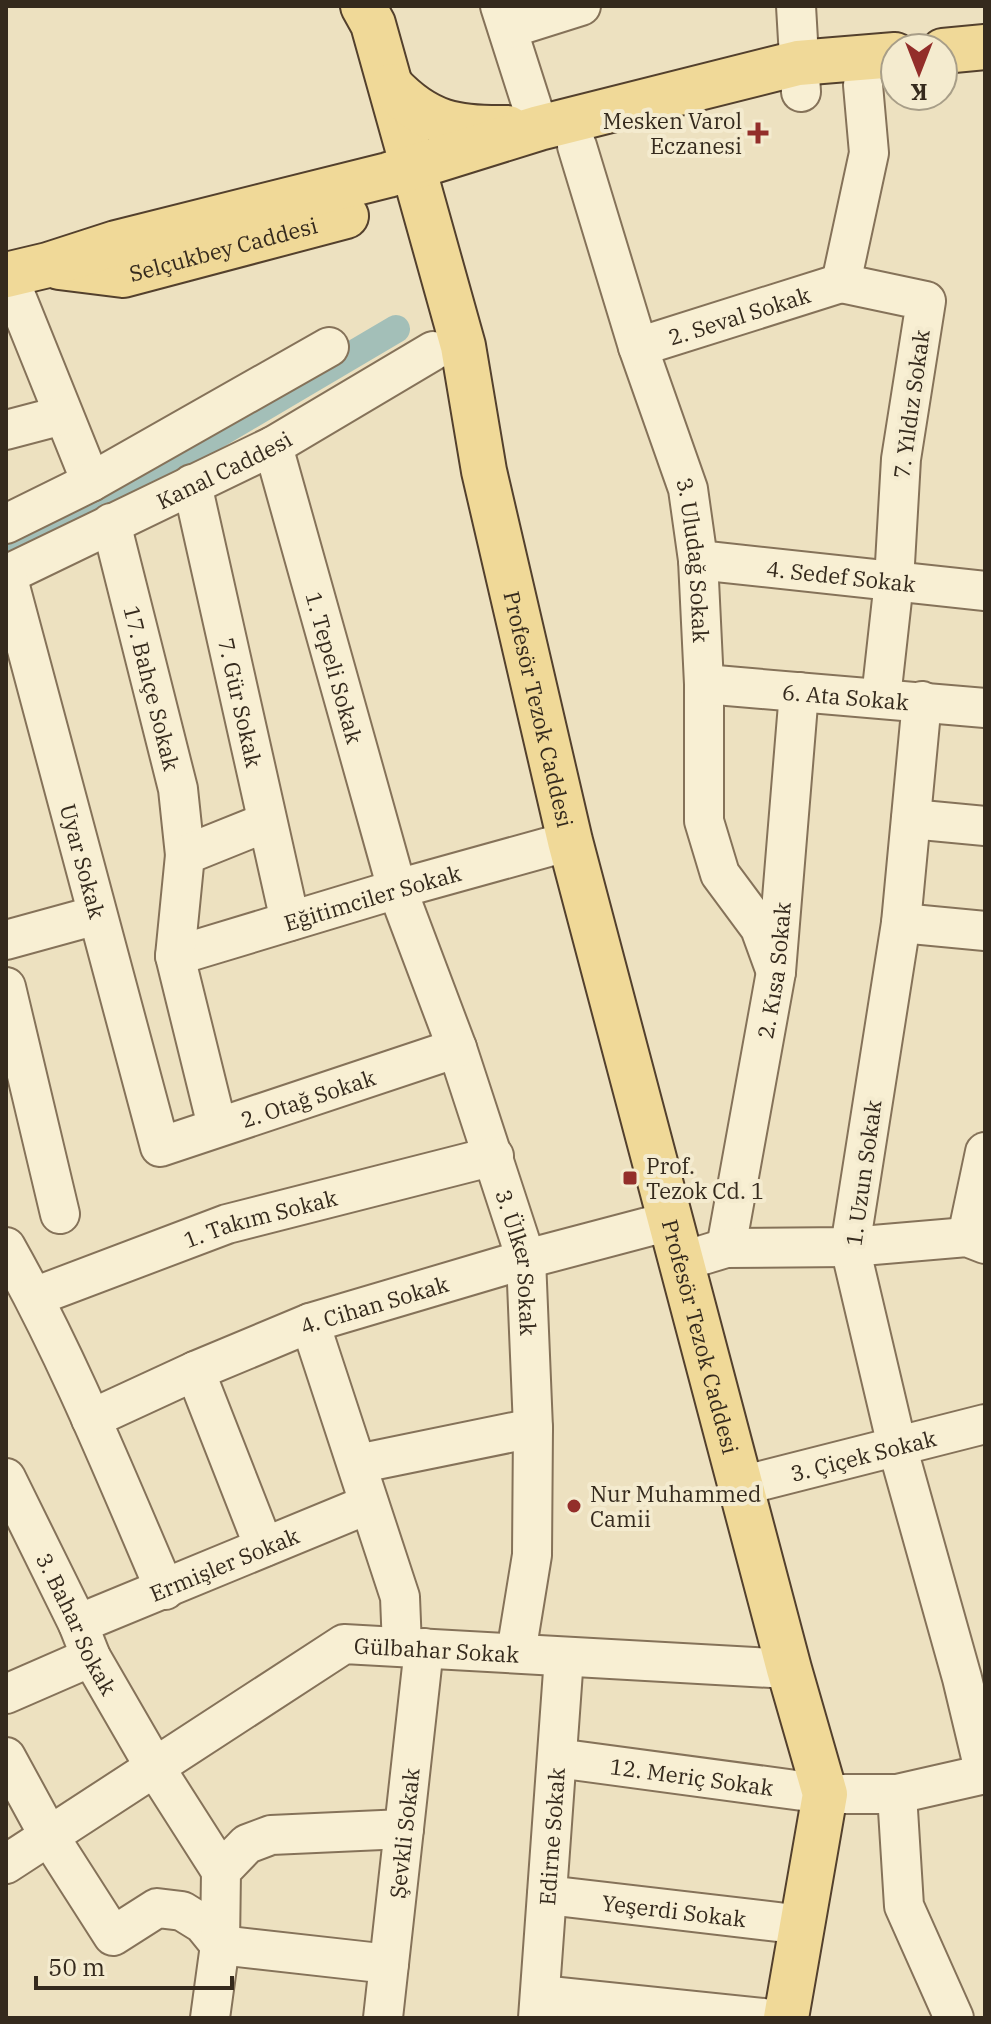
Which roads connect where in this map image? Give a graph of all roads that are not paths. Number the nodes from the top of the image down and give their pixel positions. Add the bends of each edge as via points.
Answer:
1 (343, 6) edge
2 (363, 6) edge
3 (581, 6) edge
4 (789, 9) edge
5 (504, 17) edge
6 (985, 47) edge
7 (959, 49) edge
8 (879, 59) edge
9 (985, 75) edge
10 (959, 77) edge
11 (800, 78) junction
12 (879, 84) edge
13 (391, 86) junction
14 (558, 137) junction
15 (404, 185) junction
16 (17, 272) edge
17 (841, 283) junction
18 (329, 347) dead end
19 (638, 347) junction
20 (433, 351) junction
21 (63, 415) junction
22 (6, 430) edge
23 (273, 446) junction
24 (484, 471) junction
25 (91, 482) junction
26 (192, 484) junction
27 (111, 523) junction
28 (6, 524) edge
29 (698, 560) junction
30 (6, 575) edge
31 (894, 581) junction
32 (985, 591) edge
33 (704, 684) junction
34 (799, 692) junction
35 (881, 698) junction
36 (922, 701) junction
37 (985, 708) edge
38 (911, 819) junction
39 (267, 822) junction
40 (985, 826) edge
41 (570, 841) junction
42 (185, 855) junction
43 (397, 889) junction
44 (97, 915) junction
45 (290, 921) junction
46 (901, 923) junction
47 (985, 931) edge
48 (6, 940) edge
49 (175, 956) junction
50 (776, 972) junction
51 (6, 987) edge
52 (457, 1048) junction
53 (217, 1126) junction
54 (160, 1147) joint
55 (985, 1152) edge
56 (494, 1156) junction
57 (60, 1214) dead end
58 (670, 1221) junction
59 (976, 1240) edge
60 (6, 1247) edge
61 (850, 1247) junction
62 (726, 1248) junction
63 (526, 1259) junction
64 (681, 1262) junction
65 (34, 1297) junction
66 (310, 1323) junction
67 (195, 1371) junction
68 (91, 1419) junction
69 (985, 1424) edge
70 (533, 1428) junction
71 (897, 1446) junction
72 (357, 1464) junction
73 (6, 1478) edge
74 (741, 1486) junction
75 (369, 1504) junction
76 (264, 1547) junction
77 (165, 1590) junction
78 (84, 1640) junction
79 (413, 1648) junction
80 (516, 1653) junction
81 (564, 1657) junction
82 (789, 1669) junction
83 (974, 1675) edge
84 (6, 1694) edge
85 (6, 1757) edge
86 (557, 1758) junction
87 (154, 1766) junction
88 (985, 1774) edge
89 (825, 1794) junction
90 (897, 1794) junction
91 (404, 1829) junction
92 (49, 1836) junction
93 (6, 1864) edge
94 (221, 1871) junction
95 (547, 1895) junction
96 (803, 1925) junction
97 (220, 1945) junction
98 (389, 1964) junction
99 (539, 2006) edge
100 (210, 2018) edge
101 (383, 2018) edge
102 (763, 2018) edge
103 (786, 2018) edge
104 (954, 2018) edge

1 - 15 main road
2 - 13 main road
3 - 5 street
4 - 11 street
5 - 14 street, 3. Uludağ Sokak
6 - 7 main road
8 - 11 main road
9 - 10 main road
11 - 12 main road
11 - 14 main road
12 - 17 street
13 - 14 main road via 411,107 453,125
13 - 15 main road
14 - 15 main road, Selçukbey Caddesi
14 - 19 street, 3. Uludağ Sokak
15 - 16 main road, Selçukbey Caddesi via 123,275
15 - 20 main road
15 - 24 main road via 463,346
16 - 21 street
17 - 19 street, 2. Seval Sokak
17 - 31 street, 7. Yıldız Sokak via 926,301 901,459
18 - 25 street
19 - 29 street, 3. Uludağ Sokak via 688,489
20 - 23 street, Kanal Caddesi
20 - 24 main road
21 - 22 street
21 - 25 street
23 - 26 street, Kanal Caddesi
23 - 43 street, 1. Tepeli Sokak
24 - 41 main road, Profesör Tezok Caddesi
25 - 28 street
26 - 27 street, Kanal Caddesi
26 - 39 street, 7. Gür Sokak
27 - 30 street, Kanal Caddesi
27 - 42 street, 17. Bahçe Sokak via 178,789
29 - 31 street, 4. Sedef Sokak
29 - 33 street, 3. Uludağ Sokak
30 - 44 street, Uyar Sokak
31 - 32 street, 4. Sedef Sokak
31 - 35 street, 7. Yıldız Sokak
33 - 34 street, 6. Ata Sokak
33 - 50 street, 3. Uludağ Sokak via 704,821 720,874 760,928
34 - 35 street, 6. Ata Sokak
34 - 50 street, 2. Kısa Sokak
35 - 36 street, 6. Ata Sokak
36 - 37 street, 6. Ata Sokak
36 - 38 street, 1. Uzun Sokak
38 - 40 street
38 - 46 street, 1. Uzun Sokak
39 - 42 street
39 - 45 street, 7. Gür Sokak
41 - 43 street, Eğitimciler Sokak
41 - 58 main road, Profesör Tezok Caddesi
42 - 49 street, 17. Bahçe Sokak
43 - 45 street, Eğitimciler Sokak
43 - 52 street, 3. Ülker Sokak
44 - 48 street
44 - 54 street, Uyar Sokak
45 - 49 street, Eğitimciler Sokak
46 - 47 street
46 - 61 street, 1. Uzun Sokak
49 - 53 street, 17. Bahçe Sokak
50 - 62 street, 2. Kısa Sokak
51 - 57 street
52 - 53 street, 2. Otağ Sokak
52 - 56 street, 3. Ülker Sokak
53 - 54 street, 2. Otağ Sokak
55 - 59 street
56 - 63 street, 3. Ülker Sokak
56 - 65 street, 1. Takım Sokak via 227,1224
58 - 63 street, 4. Cihan Sokak
58 - 64 main road, Profesör Tezok Caddesi
59 - 61 street
60 - 65 street
61 - 62 street
61 - 71 street, 1. Uzun Sokak
62 - 64 street
63 - 66 street, 4. Cihan Sokak
63 - 70 street, 3. Ülker Sokak
64 - 74 main road, Profesör Tezok Caddesi
65 - 68 street
66 - 67 street, 4. Cihan Sokak
66 - 72 street, Şevkli Sokak
67 - 68 street, 4. Cihan Sokak
67 - 76 street
68 - 77 street
69 - 71 street, 3. Çiçek Sokak
70 - 72 street
70 - 80 street, 3. Ülker Sokak via 532,1555
71 - 74 street, 3. Çiçek Sokak
71 - 83 street, 1. Uzun Sokak
72 - 75 street, Şevkli Sokak
73 - 78 street, 3. Bahar Sokak
74 - 82 main road, Profesör Tezok Caddesi
75 - 76 street, Ermişler Sokak
75 - 79 street, Şevkli Sokak
76 - 77 street, Ermişler Sokak
77 - 78 street, Ermişler Sokak
78 - 84 street, Ermişler Sokak
78 - 87 street, 3. Bahar Sokak
79 - 80 street, Gülbahar Sokak
79 - 87 street, Gülbahar Sokak via 344,1644
79 - 91 street, Şevkli Sokak
80 - 81 street, Gülbahar Sokak
81 - 82 street, Gülbahar Sokak
81 - 86 street, Edirne Sokak
82 - 89 main road, Profesör Tezok Caddesi
83 - 88 street, 1. Uzun Sokak
85 - 92 street
86 - 89 street, 12. Meriç Sokak
86 - 95 street, Edirne Sokak
87 - 92 street, Gülbahar Sokak
87 - 94 street, 3. Bahar Sokak
88 - 90 street, 12. Meriç Sokak
89 - 90 street, 12. Meriç Sokak
89 - 96 main road, Profesör Tezok Caddesi
90 - 104 street via 904,1906
91 - 94 street via 271,1835 247,1844
91 - 98 street, Şevkli Sokak
92 - 93 street, Gülbahar Sokak
92 - 97 street via 113,1936 157,1908 193,1917
94 - 97 street
95 - 96 street, Yeşerdi Sokak
95 - 99 street, Edirne Sokak
96 - 103 main road, Profesör Tezok Caddesi
97 - 98 street
97 - 100 street
98 - 101 street, Şevkli Sokak
99 - 102 street

